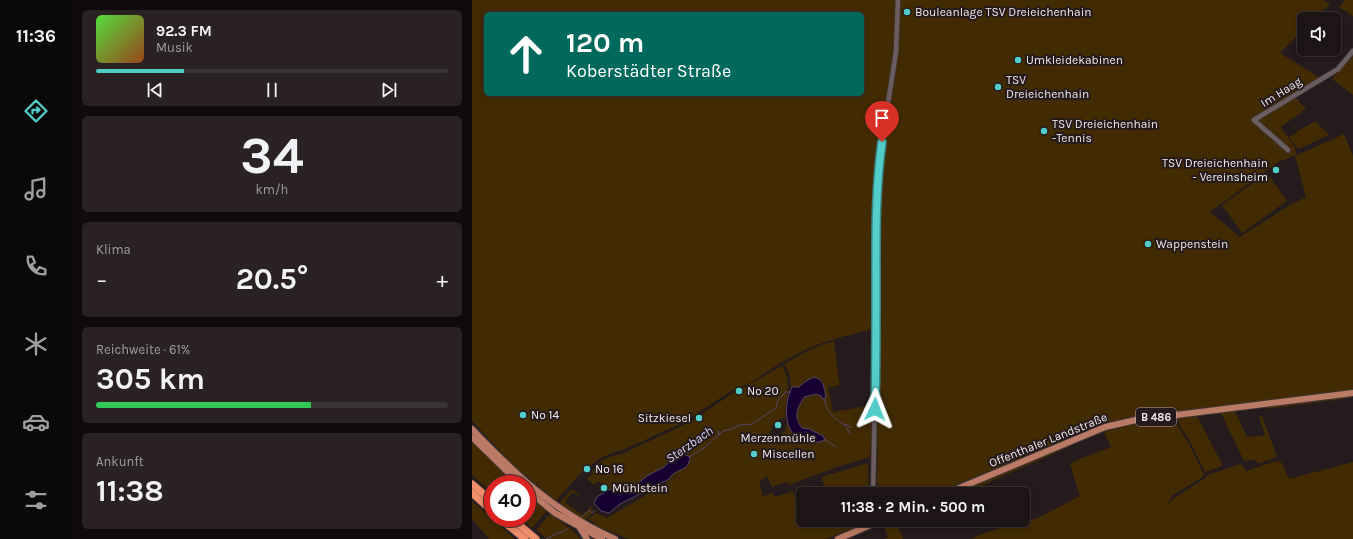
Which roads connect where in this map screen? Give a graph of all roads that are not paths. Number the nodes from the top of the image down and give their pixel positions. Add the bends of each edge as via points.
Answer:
1 (898, 0) edge
2 (1353, 51) edge
3 (1288, 150) dead end
4 (1353, 393) edge
5 (472, 429) edge
6 (472, 437) edge
7 (511, 475) edge
8 (472, 484) edge
9 (873, 487) edge
10 (962, 487) edge
11 (472, 493) edge
12 (484, 494) edge
13 (536, 496) edge
14 (484, 504) edge
15 (550, 505) junction
16 (557, 511) junction
17 (515, 527) edge
18 (519, 527) edge
19 (579, 527) junction
20 (862, 527) edge
21 (598, 536) edge
22 (525, 539) edge
23 (536, 539) edge
24 (587, 539) edge
25 (615, 539) edge
26 (838, 539) edge

1 - 9 street via 895,60 877,186
2 - 3 street, Im Haag via 1338,69 1254,120
4 - 10 main road, Offenthaler Landstraße / B 486 via 1125,422
5 - 15 main road
6 - 7 main road
8 - 12 highway
11 - 14 highway
13 - 15 main road
15 - 16 main road
16 - 19 main road
16 - 21 main road
17 - 22 highway
18 - 23 highway
19 - 21 main road
19 - 24 main road
20 - 26 main road
21 - 25 main road

